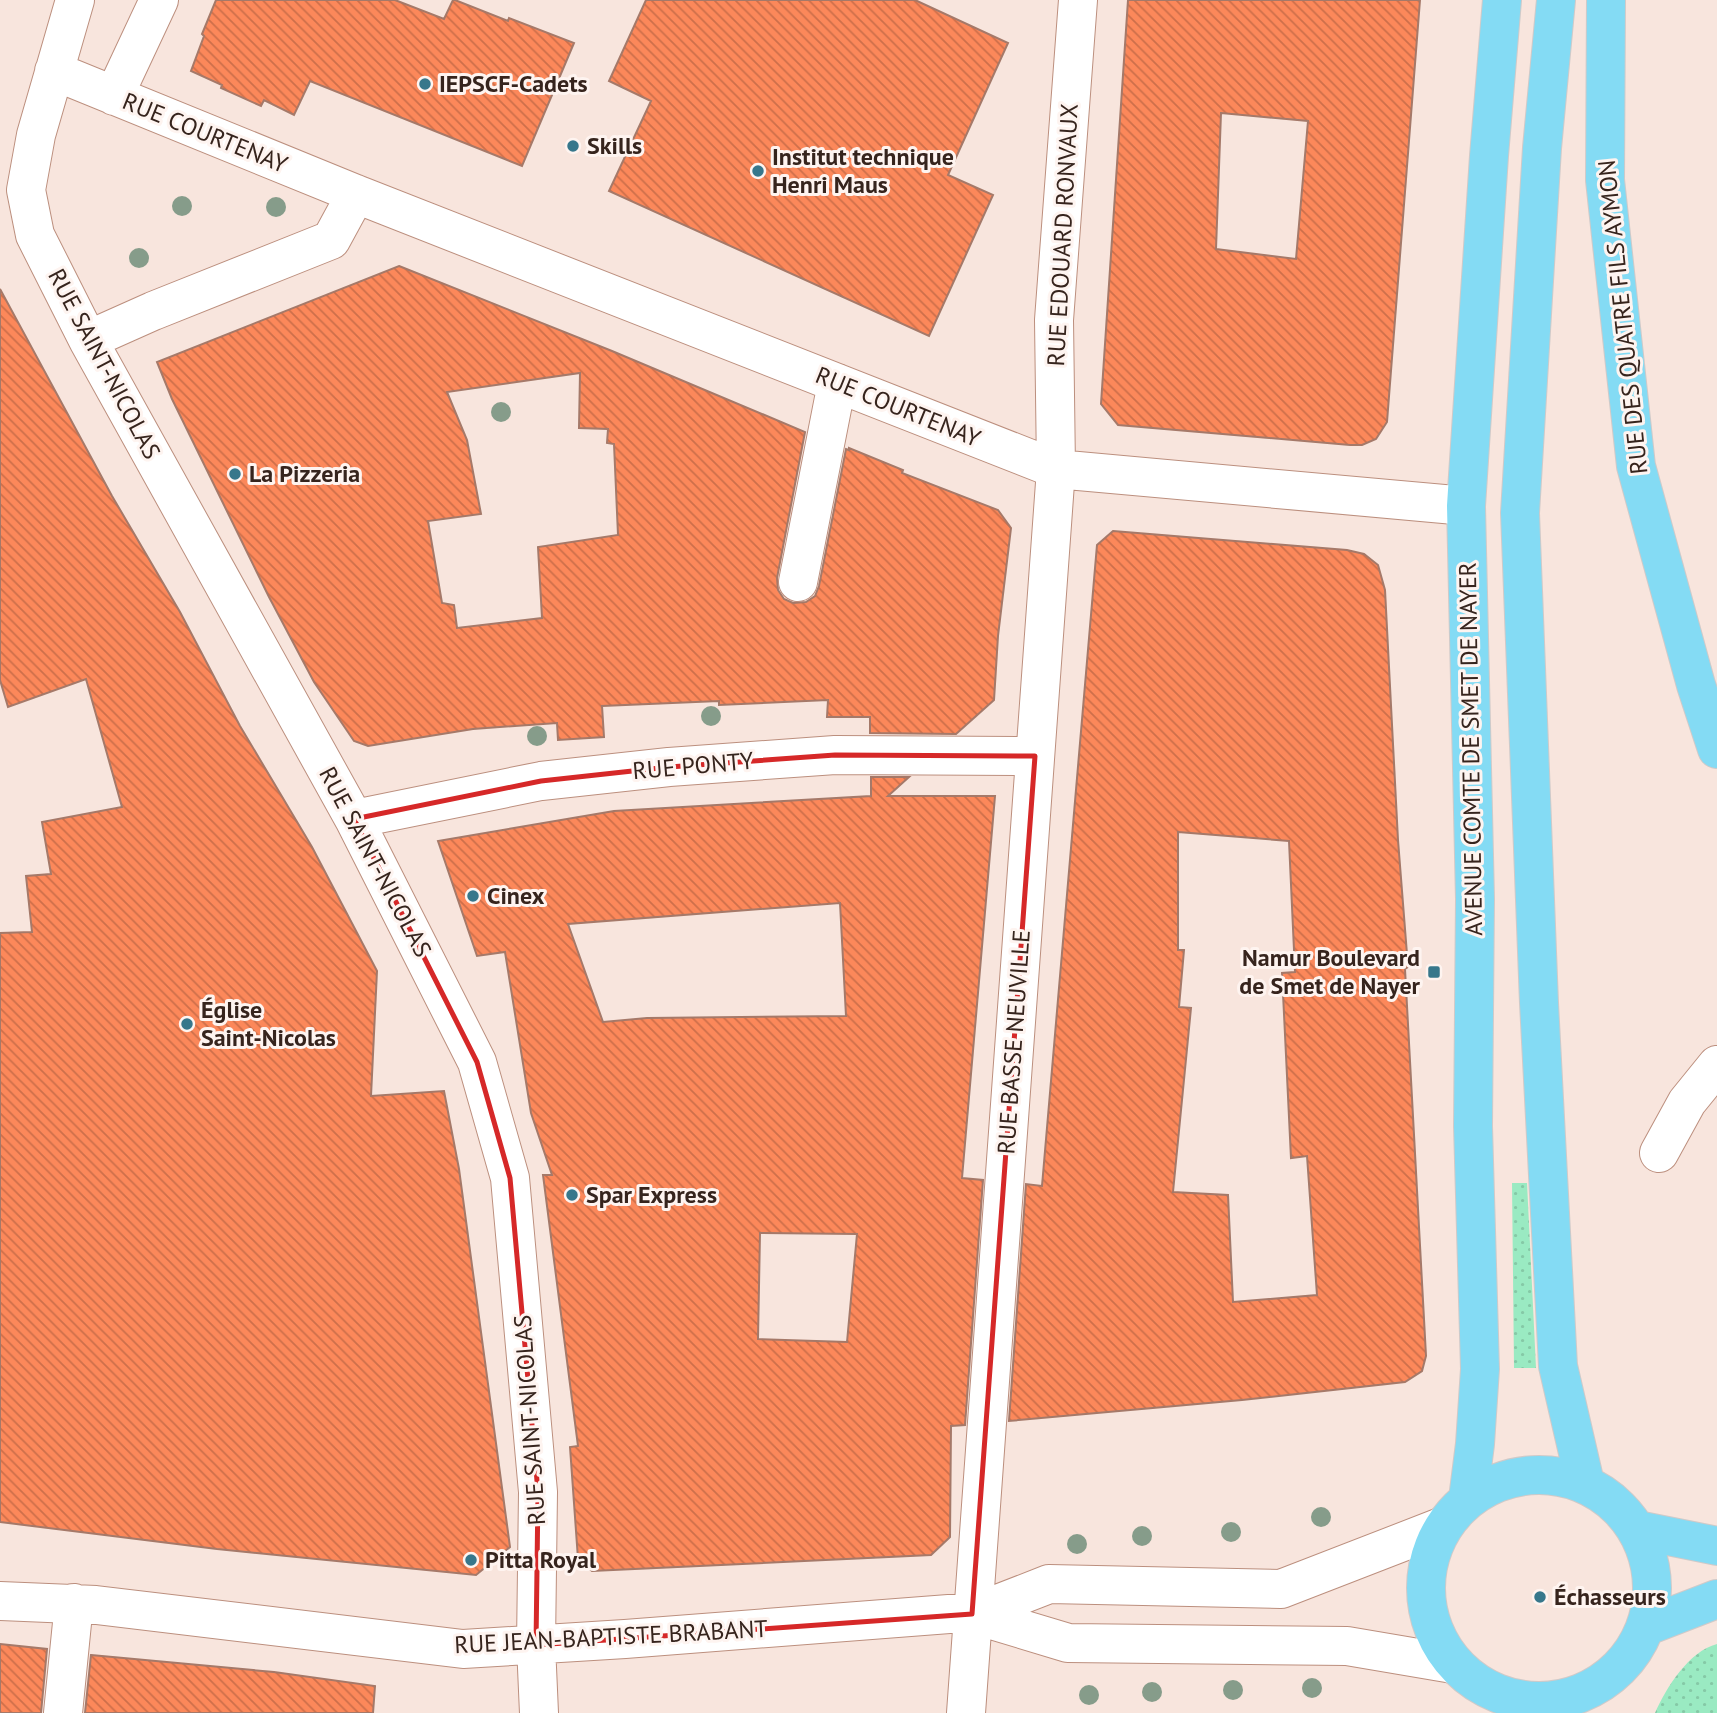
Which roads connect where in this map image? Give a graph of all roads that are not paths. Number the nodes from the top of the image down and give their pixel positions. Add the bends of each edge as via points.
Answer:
1 (75, 0) edge
2 (159, 0) edge
3 (1078, 0) edge
4 (1502, 0) edge
5 (1556, 0) edge
6 (1606, 0) edge
7 (54, 71) junction
8 (114, 96) junction
9 (356, 194) junction
10 (88, 340) junction
11 (837, 383) junction
12 (1056, 469) junction
13 (1466, 506) junction
14 (799, 582) dead end
15 (1717, 749) edge
16 (1035, 756) junction
17 (354, 819) junction
18 (1717, 1065) edge
19 (1659, 1153) dead end
20 (1585, 1483) junction
21 (1468, 1499) junction
22 (1441, 1527) junction
23 (1638, 1530) junction
24 (1717, 1546) edge
25 (1717, 1599) edge
26 (0, 1601) edge
27 (74, 1603) junction
28 (972, 1614) junction
29 (1647, 1626) junction
30 (536, 1645) junction
31 (1475, 1688) edge
32 (1598, 1700) edge
33 (62, 1713) edge
34 (539, 1713) edge
35 (966, 1713) edge

1 - 7 street, RUE SAINT-NICOLAS
2 - 8 street
3 - 12 street, RUE EDOUARD RONVAUX via 1054,320
4 - 13 main road, AVENUE COMTE DE SMET DE NAYER
5 - 20 main road via 1542,148 1520,513 1558,1366
6 - 15 main road, RUE DES QUATRE FILS AYMON via 1605,180 1636,466
7 - 8 street, RUE COURTENAY
7 - 10 street, RUE SAINT-NICOLAS via 26,190 35,235
8 - 9 street, RUE COURTENAY
9 - 10 street via 331,240
9 - 11 street, RUE COURTENAY
10 - 17 street, RUE SAINT-NICOLAS
11 - 12 street, RUE COURTENAY
11 - 14 street
12 - 13 street, RUE COURTENAY
12 - 16 street, RUE BASSE NEUVILLE
13 - 21 main road, AVENUE COMTE DE SMET DE NAYER via 1480,1369
16 - 17 street, RUE PONTY via 835,755 669,767 541,781
16 - 28 street, RUE BASSE NEUVILLE
17 - 30 street, RUE SAINT-NICOLAS via 477,1062 510,1178 538,1492
18 - 19 street via 1687,1102
20 - 21 main road via 1544,1474 1502,1479
20 - 23 main road via 1615,1502
21 - 22 main road
22 - 28 street, RUE JEAN-BAPTISTE BRABANT via 1281,1589 1049,1584
22 - 31 main road via 1427,1562 1425,1598 1434,1634
23 - 24 main road
23 - 29 main road via 1653,1578
25 - 29 main road
26 - 27 street, RUE JEAN-BAPTISTE BRABANT
27 - 30 street, RUE JEAN-BAPTISTE BRABANT via 463,1649
27 - 33 street
28 - 30 street, RUE JEAN-BAPTISTE BRABANT
28 - 31 street, RUE JEAN-BAPTISTE BRABANT via 1068,1643 1347,1646
28 - 35 street, RUE BASSE NEUVILLE
29 - 32 main road
30 - 34 street, RUE SAINT-NICOLAS
31 - 32 main road via 1517,1701

